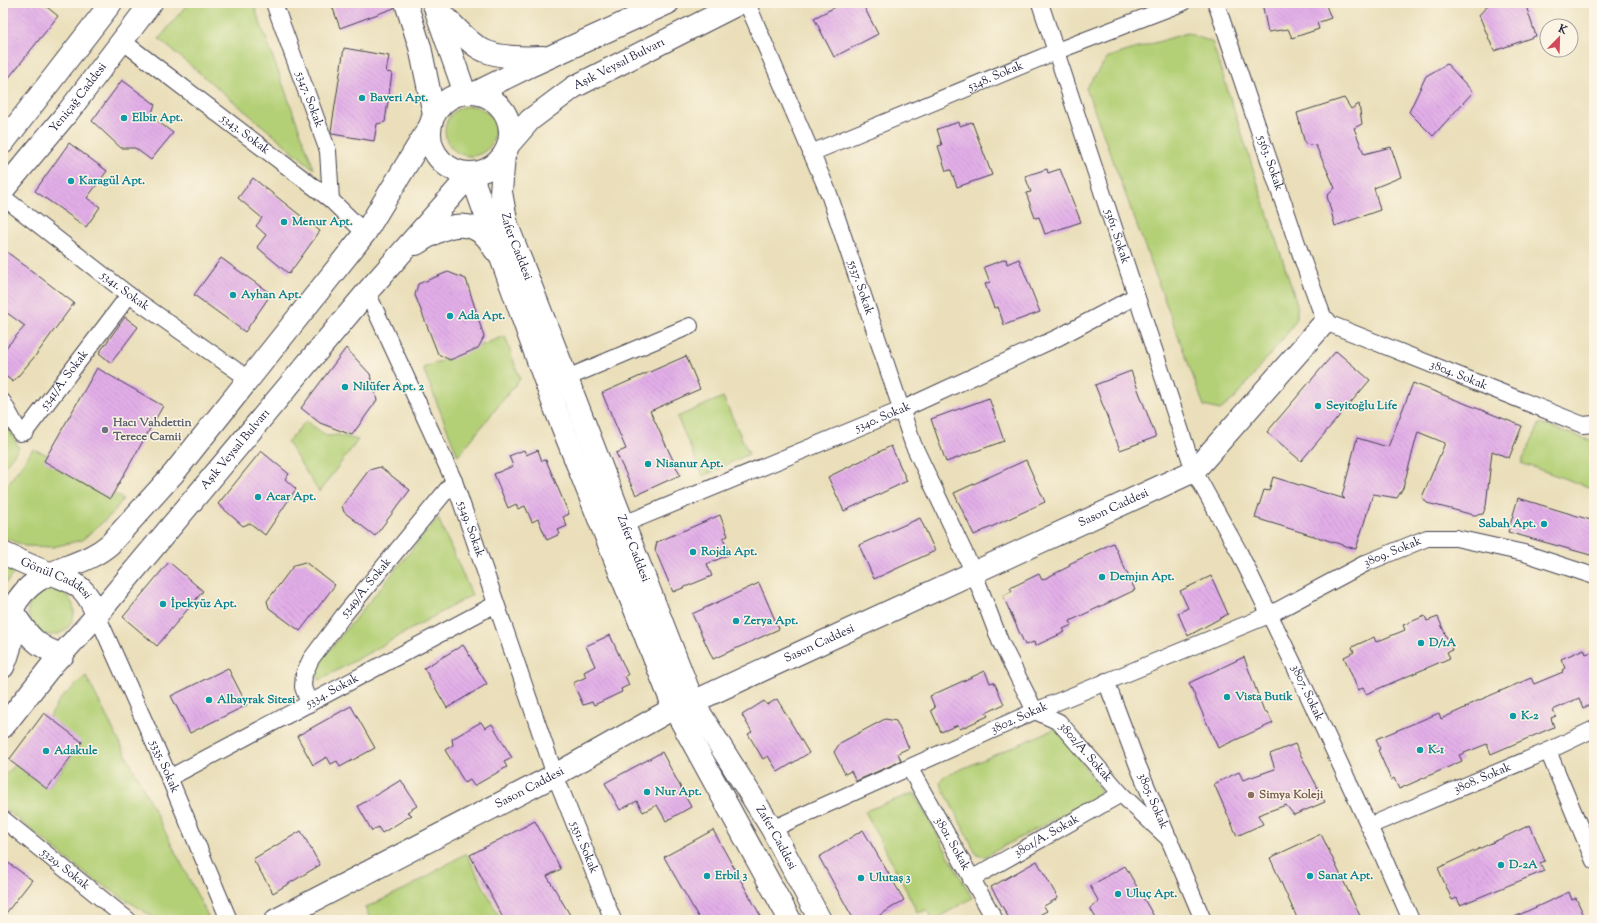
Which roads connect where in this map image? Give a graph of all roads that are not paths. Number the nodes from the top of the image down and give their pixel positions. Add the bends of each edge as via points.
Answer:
1 (111, 3) edge
2 (151, 3) edge
3 (274, 3) edge
4 (406, 3) edge
5 (668, 3) edge
6 (740, 3) edge
7 (747, 3) edge
8 (1040, 3) edge
9 (1182, 3) edge
10 (1216, 3) edge
11 (434, 4) edge
12 (121, 40) junction
13 (1057, 51) junction
14 (548, 57) junction
15 (470, 93) junction
16 (432, 120) junction
17 (3, 143) edge
18 (507, 149) junction
19 (811, 153) junction
20 (471, 174) junction
21 (3, 190) edge
22 (3, 197) edge
23 (331, 200) junction
24 (365, 233) junction
25 (399, 256) junction
26 (503, 262) junction
27 (367, 292) junction
28 (129, 295) junction
29 (1136, 296) junction
30 (1325, 322) junction
31 (690, 326) dead end
32 (567, 378) junction
33 (250, 380) junction
34 (3, 402) edge
35 (902, 410) junction
36 (1594, 424) edge
37 (1194, 471) junction
38 (454, 481) junction
39 (624, 524) junction
40 (3, 553) edge
41 (50, 573) junction
42 (974, 573) junction
43 (1594, 576) edge
44 (7, 603) edge
45 (496, 604) junction
46 (97, 615) junction
47 (1270, 615) junction
48 (63, 655) junction
49 (3, 667) edge
50 (1106, 681) junction
51 (309, 704) junction
52 (683, 705) junction
53 (1035, 712) junction
54 (3, 727) edge
55 (1594, 728) edge
56 (1548, 751) junction
57 (910, 769) junction
58 (555, 774) junction
59 (169, 778) junction
60 (1121, 794) junction
61 (3, 819) edge
62 (1369, 826) junction
63 (772, 829) junction
64 (1170, 840) junction
65 (1594, 861) edge
66 (971, 879) junction
67 (128, 920) edge
68 (229, 920) edge
69 (276, 920) edge
70 (613, 920) edge
71 (790, 920) edge
72 (820, 920) edge
73 (995, 920) edge
74 (1203, 920) edge
75 (1410, 920) edge

1 - 17 main road
2 - 12 main road, Yeniçağ Caddesi
3 - 23 street, 5347. Sokak via 328,151
4 - 16 main road via 420,47
5 - 14 main road
6 - 18 main road, Aşık Veysal Bulvarı via 574,87 530,120
7 - 19 street, 5537. Sokak
8 - 13 street, 5361. Sokak
9 - 13 street, 5348. Sokak
10 - 30 street, 5363. Sokak
11 - 14 main road via 464,36 480,48 504,56
11 - 15 main road
12 - 21 main road, Yeniçağ Caddesi via 68,112
12 - 23 street, 5343. Sokak
13 - 19 street, 5348. Sokak
13 - 29 street, 5361. Sokak
14 - 15 main road
15 - 16 main road via 452,96 441,104
15 - 18 main road via 488,97 499,105 507,116 510,129
16 - 20 main road via 432,150 448,168
16 - 24 main road
18 - 20 main road via 494,165
18 - 32 main road, Zafer Caddesi via 501,192 507,225
19 - 35 street, 5537. Sokak via 829,194
20 - 25 main road, Aşık Veysal Bulvarı
20 - 26 main road
22 - 28 street, 5341. Sokak
23 - 24 street, 5343. Sokak
24 - 33 main road
25 - 26 main road via 428,236 450,226 459,225 473,228 484,235
25 - 27 main road, Aşık Veysal Bulvarı
26 - 52 main road via 555,408
27 - 38 street, 5349. Sokak
27 - 46 main road, Aşık Veysal Bulvarı
28 - 33 street, 5341. Sokak
28 - 34 street, 5341/A. Sokak via 25,432 20,433 17,429
29 - 35 street, 5340. Sokak via 1059,337
29 - 37 street, 5361. Sokak
30 - 36 street, 3804. Sokak via 1584,425
30 - 37 main road, Sason Caddesi
31 - 32 street
32 - 39 main road, Zafer Caddesi
33 - 41 main road via 174,473 110,544 99,554
35 - 39 street, 5340. Sokak
35 - 42 street, 5537. Sokak via 913,444
37 - 42 main road, Sason Caddesi
37 - 47 street, 3807. Sokak
38 - 45 street, 5349. Sokak
38 - 51 street, 5349/A. Sokak via 311,659 304,674 303,687
39 - 52 main road, Zafer Caddesi
40 - 41 main road, Gönül Caddesi
41 - 44 main road
41 - 46 main road, Gönül Caddesi via 68,579 82,589 91,600
42 - 52 main road, Sason Caddesi
42 - 53 street via 1000,641
43 - 47 street, 3809. Sokak via 1524,553 1456,538 1427,538 1366,563
44 - 48 main road via 33,640 48,651
44 - 49 main road via 10,646
45 - 51 street, 5334. Sokak
45 - 58 street, 5349. Sokak
46 - 48 main road, Aşık Veysal Bulvarı
46 - 59 street, 5335. Sokak
47 - 50 street, 3802. Sokak
47 - 62 street, 3807. Sokak
48 - 54 main road, Aşık Veysal Bulvarı via 52,665
50 - 53 street, 3802. Sokak
50 - 64 street, 3805. Sokak via 1138,766
51 - 59 street, 5334. Sokak
52 - 58 main road, Sason Caddesi
52 - 63 main road, Zafer Caddesi
52 - 71 main road
53 - 57 street, 3802. Sokak
53 - 60 street, 3802/A. Sokak via 1059,722
55 - 56 street, 3808. Sokak
56 - 62 street, 3808. Sokak
56 - 65 street
57 - 63 street, 3802. Sokak
57 - 66 street, 3801. Sokak
58 - 69 main road, Sason Caddesi
58 - 70 street, 5351. Sokak
59 - 68 street, 5335. Sokak
60 - 64 street, 3802/A. Sokak
60 - 66 street, 3801/A. Sokak
61 - 67 street, 5329. Sokak
62 - 75 street, 3807. Sokak
63 - 72 main road, Zafer Caddesi
64 - 74 street, 3805. Sokak
66 - 73 street, 3801. Sokak

